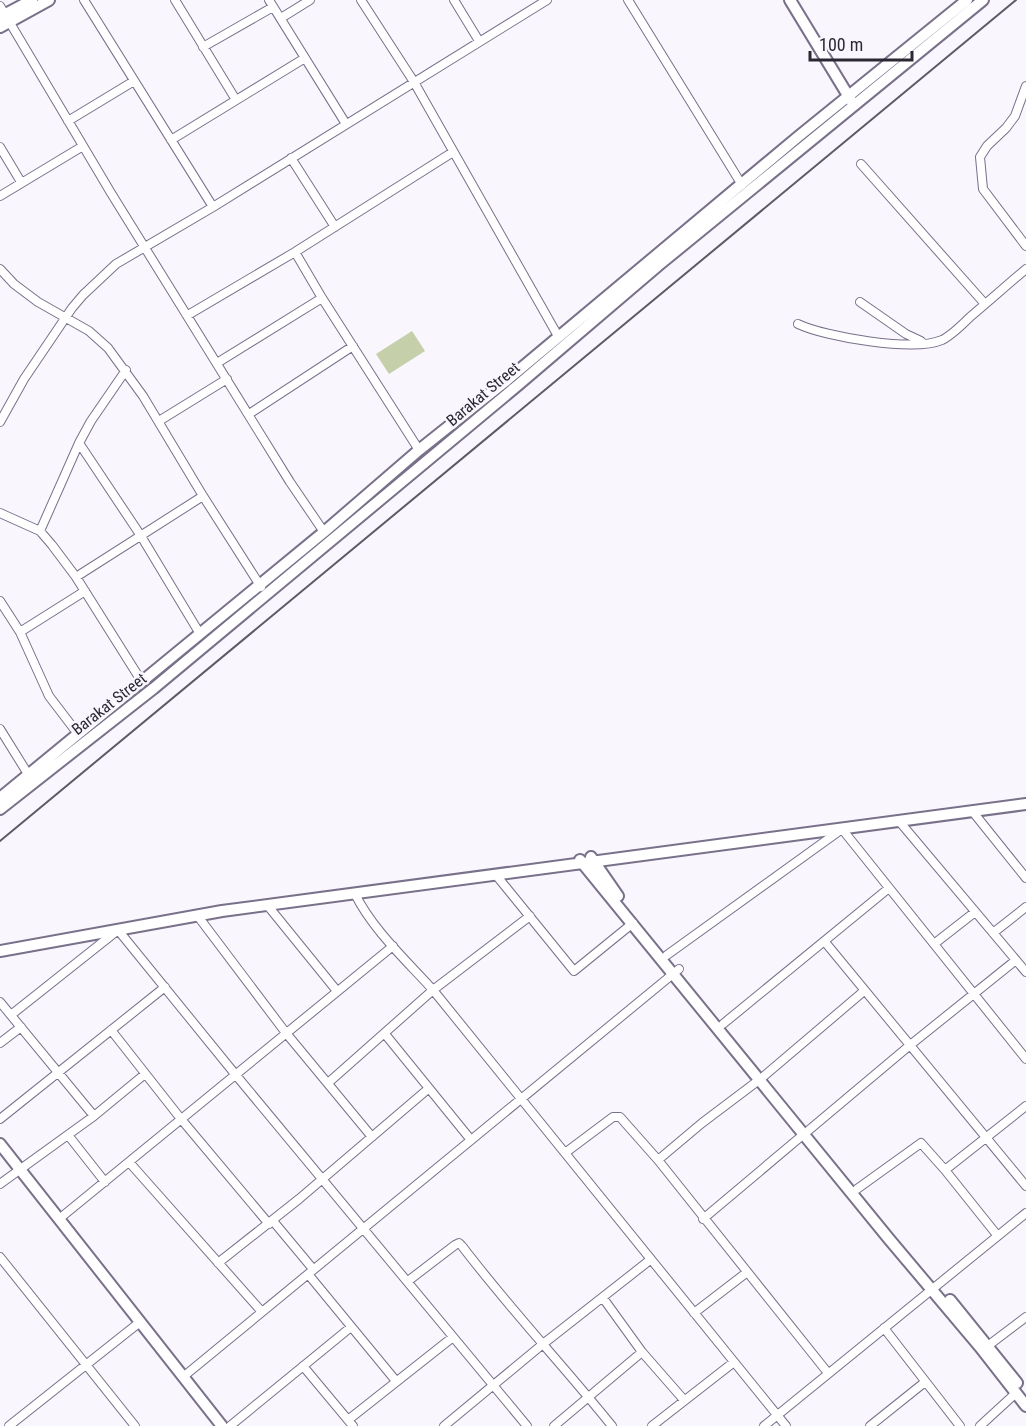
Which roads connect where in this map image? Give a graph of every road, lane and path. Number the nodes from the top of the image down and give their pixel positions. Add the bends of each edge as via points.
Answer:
1 (32, 0) edge
2 (49, 0) edge
3 (84, 0) edge
4 (175, 0) edge
5 (310, 0) edge
6 (361, 0) edge
7 (454, 0) edge
8 (547, 0) edge
9 (628, 0) edge
10 (790, 0) edge
11 (799, 0) edge
12 (968, 0) edge
13 (983, 0) edge
14 (271, 3) edge
15 (534, 4) edge
16 (3, 17) edge
17 (280, 18) junction
18 (479, 41) junction
19 (203, 47) junction
20 (305, 58) junction
21 (134, 81) junction
22 (414, 82) junction
23 (1026, 86) edge
24 (854, 99) junction
25 (236, 100) junction
26 (68, 121) junction
27 (346, 124) junction
28 (171, 140) junction
29 (83, 146) junction
30 (0, 147) edge
31 (453, 152) junction
32 (291, 158) junction
33 (861, 164) dead end
34 (21, 182) junction
35 (742, 185) junction
36 (0, 196) edge
37 (213, 207) junction
38 (335, 227) junction
39 (144, 246) junction
40 (1026, 246) edge
41 (295, 252) junction
42 (0, 269) edge
43 (1026, 269) edge
44 (322, 298) junction
45 (860, 302) dead end
46 (985, 304) junction
47 (188, 315) junction
48 (65, 318) junction
49 (798, 324) dead end
50 (558, 336) junction
51 (925, 342) junction
52 (352, 346) junction
53 (218, 363) junction
54 (126, 370) junction
55 (227, 379) junction
56 (0, 402) edge
57 (5, 410) junction
58 (249, 414) junction
59 (159, 421) junction
60 (0, 422) edge
61 (79, 443) junction
62 (419, 450) junction
63 (203, 496) junction
64 (0, 513) edge
65 (40, 531) junction
66 (324, 532) junction
67 (141, 536) junction
68 (76, 577) junction
69 (263, 590) junction
70 (85, 591) junction
71 (0, 601) edge
72 (20, 632) junction
73 (200, 634) junction
74 (142, 681) junction
75 (0, 729) edge
76 (78, 734) junction
77 (28, 774) junction
78 (0, 798) edge
79 (1026, 799) edge
80 (1026, 804) edge
81 (0, 809) edge
82 (973, 812) junction
83 (899, 821) junction
84 (842, 829) junction
85 (586, 860) junction
86 (496, 875) junction
87 (1026, 878) edge
88 (889, 888) junction
89 (355, 894) junction
90 (268, 906) junction
91 (1026, 907) edge
92 (975, 912) junction
93 (197, 915) junction
94 (530, 916) junction
95 (633, 923) junction
96 (118, 930) junction
97 (88, 932) junction
98 (993, 933) junction
99 (825, 942) junction
100 (934, 944) junction
101 (0, 946) edge
102 (393, 946) junction
103 (0, 951) edge
104 (667, 955) junction
105 (1016, 960) junction
106 (676, 971) junction
107 (1026, 972) edge
108 (165, 987) junction
109 (433, 990) junction
110 (337, 991) junction
111 (864, 992) junction
112 (974, 994) junction
113 (0, 1002) edge
114 (11, 1015) junction
115 (723, 1024) junction
116 (21, 1027) junction
117 (111, 1030) junction
118 (286, 1033) junction
119 (385, 1034) junction
120 (0, 1043) edge
121 (909, 1046) junction
122 (1026, 1059) edge
123 (58, 1072) junction
124 (145, 1074) junction
125 (235, 1074) junction
126 (762, 1078) junction
127 (328, 1083) junction
128 (429, 1089) junction
129 (521, 1099) junction
130 (1026, 1106) edge
131 (94, 1116) junction
132 (0, 1119) edge
133 (181, 1119) junction
134 (807, 1132) junction
135 (68, 1135) junction
136 (372, 1137) junction
137 (986, 1138) junction
138 (471, 1140) junction
139 (0, 1144) edge
140 (565, 1154) junction
141 (658, 1160) junction
142 (129, 1162) junction
143 (20, 1169) junction
144 (945, 1170) junction
145 (322, 1180) junction
146 (105, 1182) junction
147 (0, 1184) edge
148 (1026, 1186) edge
149 (857, 1189) junction
150 (1026, 1213) edge
151 (59, 1219) junction
152 (703, 1219) junction
153 (271, 1222) junction
154 (363, 1229) junction
155 (998, 1235) junction
156 (0, 1257) edge
157 (650, 1260) junction
158 (218, 1263) junction
159 (311, 1272) junction
160 (746, 1273) junction
161 (408, 1281) junction
162 (934, 1287) junction
163 (603, 1298) junction
164 (262, 1312) junction
165 (694, 1313) junction
166 (1026, 1317) edge
167 (140, 1322) junction
168 (351, 1327) junction
169 (884, 1328) junction
170 (453, 1337) junction
171 (543, 1344) junction
172 (989, 1346) junction
173 (642, 1352) junction
174 (734, 1362) junction
175 (86, 1365) junction
176 (303, 1366) junction
177 (828, 1373) junction
178 (183, 1377) junction
179 (396, 1381) junction
180 (925, 1382) junction
181 (492, 1386) junction
182 (1021, 1394) edge
183 (589, 1397) junction
184 (684, 1400) junction
185 (1026, 1406) edge
186 (778, 1415) junction
187 (350, 1423) edge
188 (9, 1426) edge
189 (135, 1426) edge
190 (222, 1426) edge
191 (230, 1426) edge
192 (444, 1426) edge
193 (526, 1426) edge
194 (554, 1426) edge
195 (612, 1426) edge
196 (652, 1426) edge
197 (764, 1426) edge
198 (786, 1426) edge
199 (870, 1426) edge
200 (960, 1426) edge
201 (980, 1426) edge

1 - 16 street
2 - 16 street
3 - 21 street
4 - 19 street
5 - 17 street
6 - 22 street
7 - 18 street
8 - 15 street
9 - 35 street
10 - 24 street
11 - 24 street
12 - 24 street, Barakat Street
13 - 24 street, Barakat Street
14 - 17 street
14 - 19 street
15 - 18 street
16 - 26 street
17 - 20 street
18 - 22 street
19 - 25 street
20 - 25 street
20 - 27 street
21 - 26 street
21 - 28 street
22 - 27 street
22 - 31 street
23 - 40 street via 1015,116 980,157 983,189
24 - 35 street, Barakat Street
24 - 69 street, Barakat Street
25 - 28 street
26 - 29 street
27 - 32 street
28 - 37 street
29 - 34 street
29 - 39 street
30 - 34 street
31 - 38 street
31 - 50 street
32 - 37 street
32 - 38 street
33 - 46 street
34 - 36 street
35 - 50 street, Barakat Street
37 - 39 street
38 - 41 street
39 - 47 street
39 - 48 street via 106,273
41 - 44 street
41 - 47 street
42 - 48 street via 14,284
43 - 46 street
44 - 52 street
44 - 53 street
45 - 51 street via 906,334
46 - 51 street via 948,336
47 - 53 street
48 - 54 street via 108,348
48 - 57 street
49 - 51 street via 822,333 872,342
50 - 62 street, Barakat Street
52 - 58 street
52 - 62 street
53 - 55 street
54 - 59 street
54 - 61 street
55 - 58 street
55 - 59 street
56 - 57 street
57 - 60 street
58 - 66 street
59 - 63 street
61 - 65 street
61 - 67 street
62 - 66 street, Barakat Street
63 - 67 street
63 - 69 street
64 - 65 street
65 - 68 street
66 - 69 street, Barakat Street
67 - 68 street
67 - 73 street
68 - 70 street
69 - 73 street, Barakat Street
69 - 81 street, Barakat Street via 154,688
70 - 72 street
70 - 74 street
71 - 72 street
72 - 76 street via 49,696
73 - 74 street, Barakat Street
74 - 76 street, Barakat Street
75 - 77 street
76 - 77 street, Barakat Street
77 - 78 street, Barakat Street
79 - 85 street
80 - 82 street
82 - 83 street
82 - 87 street
83 - 84 street
83 - 92 street
84 - 85 street
84 - 88 street
84 - 104 street
85 - 86 street
85 - 95 street
85 - 97 street via 194,910
85 - 104 street
86 - 89 street
86 - 94 street
88 - 99 street
88 - 100 street
89 - 90 street
89 - 102 street
90 - 93 street
90 - 110 street
91 - 98 street
92 - 98 street
92 - 100 street
93 - 96 street
93 - 118 street
94 - 95 street via 574,971
94 - 109 street
95 - 106 street
96 - 97 street
96 - 108 street
96 - 114 street
97 - 101 street
97 - 103 street
98 - 105 street
99 - 111 street
99 - 115 street
100 - 112 street
102 - 109 street
102 - 110 street
104 - 106 street
105 - 107 street
105 - 112 street
106 - 115 street
106 - 126 street
106 - 129 street
108 - 117 street
108 - 125 street
109 - 119 street
109 - 129 street
110 - 118 street
111 - 121 street
111 - 126 street
112 - 121 street
112 - 122 street
113 - 114 street
114 - 116 street
115 - 126 street
116 - 120 street
116 - 123 street
117 - 123 street
117 - 124 street
118 - 125 street
118 - 127 street
119 - 127 street
119 - 128 street
121 - 134 street
121 - 137 street
123 - 131 street
123 - 132 street
124 - 131 street
124 - 133 street
125 - 133 street
125 - 145 street
126 - 134 street
126 - 141 street
127 - 136 street
128 - 136 street
128 - 138 street
129 - 138 street
129 - 140 street
130 - 137 street
131 - 135 street
133 - 142 street
133 - 153 street
134 - 149 street
134 - 152 street
134 - 162 street
135 - 143 street
135 - 146 street
136 - 145 street
137 - 144 street
137 - 148 street
138 - 154 street
139 - 143 street
140 - 141 street via 617,1115
140 - 157 street
141 - 152 street
142 - 146 street
142 - 158 street
143 - 147 street
143 - 151 street
144 - 149 street via 921,1143
144 - 155 street
145 - 153 street
145 - 154 street
146 - 151 street
149 - 162 street
150 - 155 street
151 - 167 street
152 - 160 street
153 - 158 street
153 - 159 street
154 - 159 street
154 - 161 street
155 - 162 street
156 - 175 street
157 - 163 street
157 - 165 street
158 - 164 street
159 - 164 street
159 - 168 street
160 - 165 street
160 - 177 street
161 - 170 street
161 - 171 street via 459,1244
162 - 169 street
162 - 172 street
162 - 182 street
163 - 171 street
163 - 173 street
164 - 178 street
165 - 174 street
166 - 172 street
167 - 175 street
167 - 178 street
168 - 176 street
168 - 179 street
169 - 177 street
169 - 180 street
170 - 179 street
170 - 181 street
171 - 181 street
171 - 183 street
172 - 182 street
173 - 183 street
173 - 184 street
174 - 184 street
174 - 186 street
175 - 188 street
175 - 189 street
176 - 187 street
176 - 191 street
177 - 186 street
178 - 190 street
179 - 187 street
180 - 199 street
180 - 200 street
181 - 192 street
181 - 193 street
182 - 185 street
182 - 201 street
183 - 194 street
183 - 195 street
184 - 196 street
186 - 197 street
186 - 198 street

